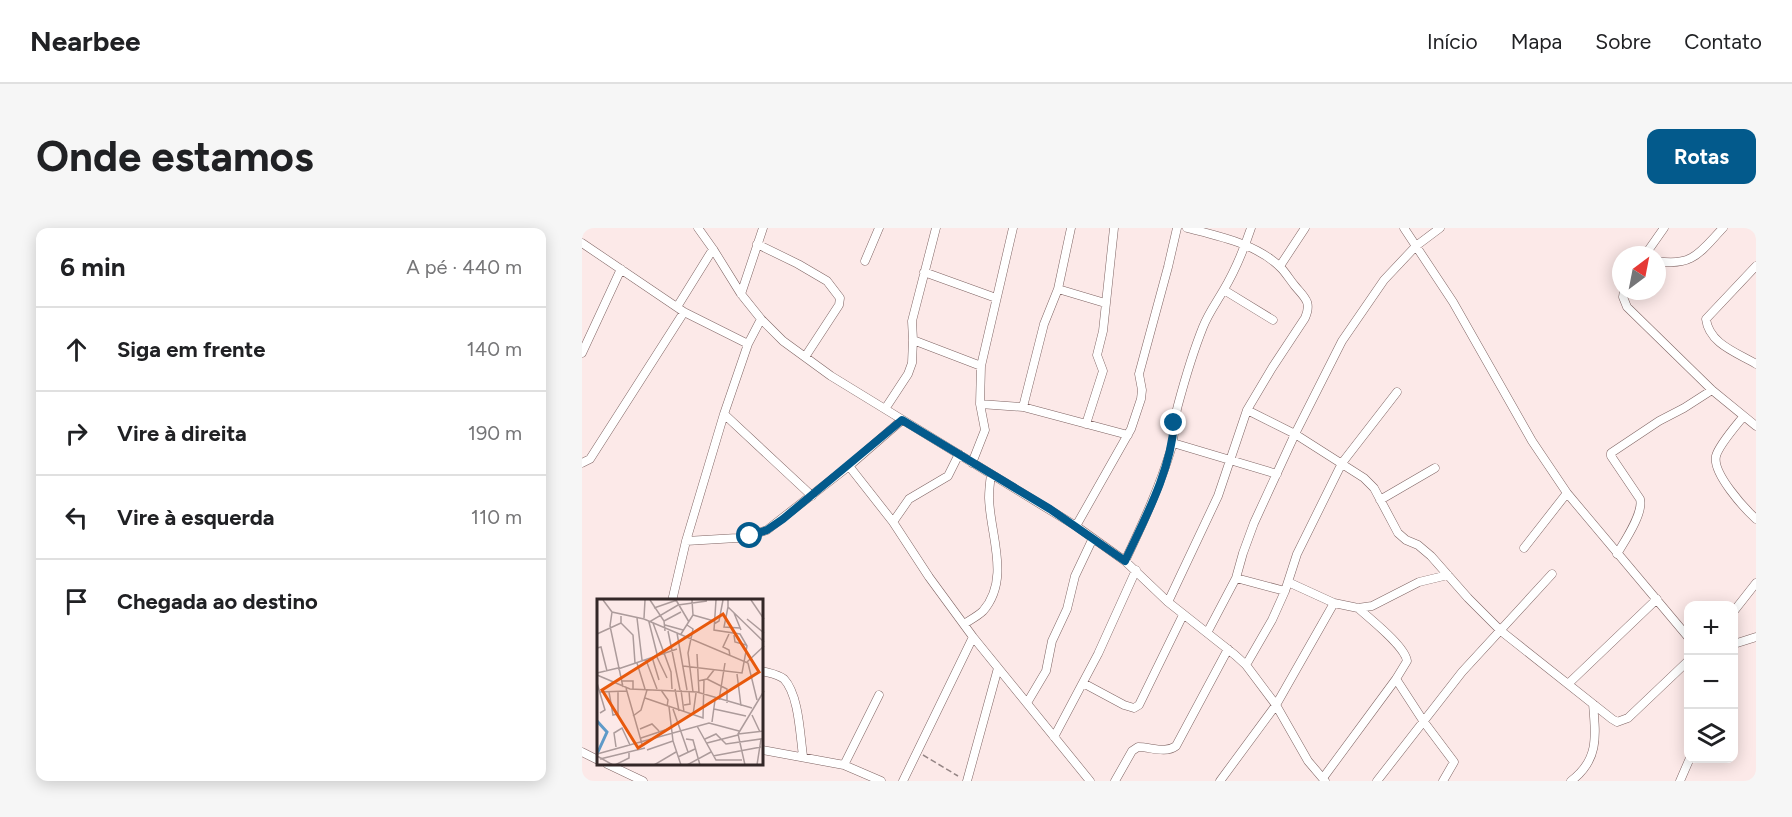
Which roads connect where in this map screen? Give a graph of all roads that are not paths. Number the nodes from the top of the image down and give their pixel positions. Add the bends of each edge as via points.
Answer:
1 (698, 228) edge
2 (762, 228) edge
3 (879, 228) edge
4 (936, 228) edge
5 (1013, 228) edge
6 (1071, 228) edge
7 (1114, 228) edge
8 (1177, 228) edge
9 (1187, 228) edge
10 (1251, 228) edge
11 (1305, 228) edge
12 (1404, 228) edge
13 (1440, 228) edge
14 (1723, 228) edge
15 (1661, 229) edge
16 (582, 243) edge
17 (757, 243) junction
18 (1245, 244) junction
19 (1416, 246) junction
20 (1651, 246) edge
21 (713, 249) junction
22 (865, 261) dead end
23 (1666, 261) edge
24 (1280, 266) junction
25 (1756, 266) edge
26 (621, 269) junction
27 (924, 272) junction
28 (1058, 289) junction
29 (1224, 290) junction
30 (741, 294) junction
31 (996, 298) junction
32 (1624, 300) edge
33 (1105, 303) junction
34 (680, 310) junction
35 (760, 319) junction
36 (1273, 320) dead end
37 (913, 340) junction
38 (748, 344) junction
39 (582, 353) edge
40 (805, 357) junction
41 (1756, 364) edge
42 (981, 366) junction
43 (1712, 390) junction
44 (1397, 392) dead end
45 (980, 404) junction
46 (1023, 407) junction
47 (885, 409) junction
48 (1247, 410) junction
49 (724, 414) junction
50 (1743, 417) junction
51 (902, 420) junction
52 (1086, 424) junction
53 (1756, 426) edge
54 (1295, 434) junction
55 (1128, 435) junction
56 (1173, 443) junction
57 (959, 454) junction
58 (1229, 461) junction
59 (582, 463) edge
60 (972, 463) junction
61 (1342, 464) junction
62 (849, 466) junction
63 (1435, 468) dead end
64 (991, 474) junction
65 (1277, 474) junction
66 (1567, 493) junction
67 (812, 496) junction
68 (1380, 500) junction
69 (1756, 519) edge
70 (894, 522) junction
71 (1076, 526) junction
72 (1093, 538) junction
73 (686, 541) junction
74 (1524, 548) dead end
75 (1617, 554) junction
76 (1125, 561) junction
77 (1136, 570) junction
78 (1552, 574) dead end
79 (1448, 575) junction
80 (1236, 578) junction
81 (1756, 583) edge
82 (1287, 587) junction
83 (672, 599) edge
84 (1657, 599) junction
85 (1168, 602) junction
86 (1334, 603) junction
87 (1738, 606) edge
88 (1358, 608) junction
89 (1184, 615) junction
90 (964, 624) junction
91 (1501, 631) junction
92 (1684, 631) edge
93 (1207, 633) junction
94 (1756, 636) edge
95 (973, 637) junction
96 (1738, 643) edge
97 (1228, 649) junction
98 (1246, 665) junction
99 (1684, 666) edge
100 (998, 668) junction
101 (764, 672) edge
102 (1396, 679) junction
103 (1083, 683) junction
104 (1568, 684) junction
105 (879, 694) dead end
106 (1027, 703) junction
107 (1593, 704) junction
108 (1276, 705) junction
109 (1424, 722) junction
110 (1054, 737) junction
111 (764, 750) edge
112 (582, 752) edge
113 (803, 756) junction
114 (597, 760) edge
115 (1688, 763) edge
116 (844, 765) junction
117 (609, 766) edge
118 (631, 766) edge
119 (628, 775) junction
120 (1324, 780) edge
121 (642, 781) edge
122 (880, 781) edge
123 (903, 781) edge
124 (968, 781) edge
125 (1090, 781) edge
126 (1115, 781) edge
127 (1220, 781) edge
128 (1377, 781) edge
129 (1443, 781) edge
130 (1571, 781) edge
131 (1680, 781) edge

1 - 21 street
2 - 17 street
3 - 22 street
4 - 27 street
5 - 31 street
6 - 28 street
7 - 33 street
8 - 55 street via 1139,374 1141,399
9 - 18 street
10 - 18 street
11 - 24 street
12 - 19 street
13 - 19 street
14 - 23 street via 1685,262
15 - 20 street
16 - 26 street
17 - 30 street
17 - 40 street via 827,281 840,298
18 - 24 street
18 - 29 street
19 - 54 street via 1384,280 1342,341
19 - 66 street
21 - 30 street
21 - 34 street
24 - 48 street via 1304,297 1308,310
25 - 41 street via 1706,320 1718,342
26 - 34 street
26 - 39 street
27 - 31 street
27 - 37 street via 912,321
28 - 33 street
28 - 46 street via 1044,324
29 - 36 street
29 - 56 street via 1208,315 1194,353 1174,423
30 - 35 street
31 - 42 street
32 - 43 street
33 - 52 street via 1097,356 1103,371
34 - 38 street
34 - 59 street via 590,459
35 - 38 street
35 - 40 street
37 - 42 street
37 - 47 street via 908,374
38 - 49 street
40 - 47 street
42 - 45 street
43 - 50 street
43 - 75 street via 1611,453 1641,504
44 - 61 street
45 - 46 street
45 - 60 street via 985,430
46 - 52 street
47 - 51 street
48 - 54 street
48 - 58 street
49 - 67 street
49 - 73 street
50 - 53 street
50 - 69 street via 1719,450 1717,468
51 - 57 street
51 - 62 street
52 - 55 street
54 - 61 street
54 - 65 street
55 - 71 street
56 - 58 street
56 - 76 street via 1151,506
57 - 60 street
57 - 70 street via 948,476 909,499
58 - 65 street
58 - 85 street via 1218,496
60 - 64 street
61 - 68 street via 1364,478
61 - 82 street via 1297,554
62 - 67 street
62 - 70 street
63 - 68 street
64 - 71 street
64 - 90 street via 989,497 997,584 982,613
65 - 80 street
66 - 74 street
66 - 75 street
67 - 73 street via 759,533
68 - 79 street via 1398,533 1431,555
70 - 90 street
71 - 72 street
72 - 76 street
72 - 106 street via 1075,576 1046,671
73 - 83 street
75 - 84 street
76 - 77 street
77 - 85 street
77 - 103 street
78 - 91 street
79 - 88 street via 1419,582 1372,606
79 - 91 street
80 - 82 street
80 - 93 street
81 - 87 street
82 - 86 street
82 - 98 street
84 - 92 street
84 - 104 street
85 - 89 street
86 - 88 street
86 - 108 street
88 - 102 street via 1406,656 1407,662
89 - 93 street
89 - 103 street via 1139,705 1124,705
90 - 95 street
91 - 104 street
91 - 109 street via 1462,672
93 - 97 street
94 - 96 street
95 - 100 street
95 - 123 street
97 - 98 street
97 - 126 street via 1176,746 1166,750 1138,747
98 - 108 street
99 - 107 street via 1622,721 1617,722
100 - 106 street
100 - 124 street
101 - 113 street via 782,677 789,686 795,700
102 - 109 street
102 - 120 street
103 - 110 street
104 - 107 street
105 - 116 street
106 - 110 street
107 - 130 street via 1594,741 1589,762
108 - 120 street via 1308,761
108 - 127 street
109 - 128 street
109 - 129 street via 1454,762
110 - 125 street
111 - 113 street
112 - 114 street
113 - 116 street
115 - 131 street
116 - 122 street
117 - 119 street
118 - 119 street
119 - 121 street

